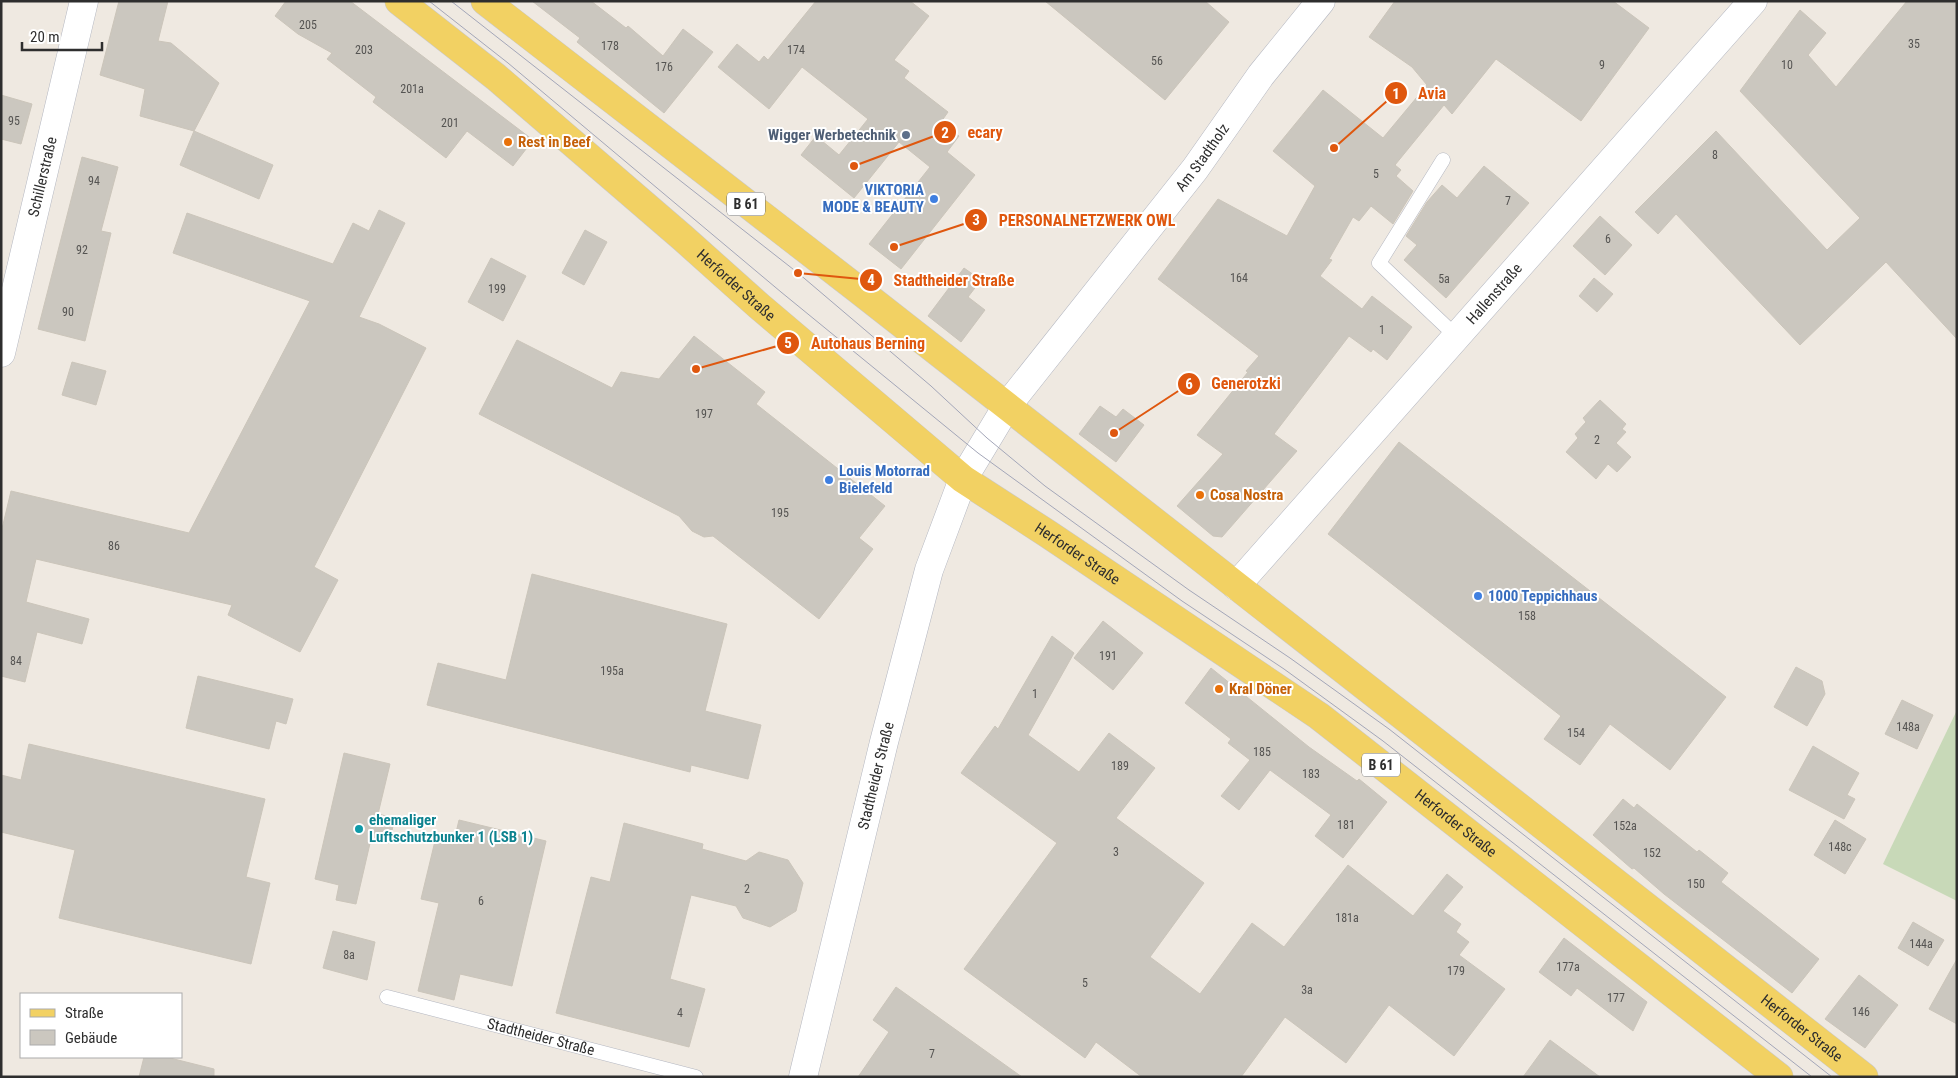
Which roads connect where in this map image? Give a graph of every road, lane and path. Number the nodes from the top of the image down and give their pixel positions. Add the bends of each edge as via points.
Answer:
1 (84, 1) edge
2 (398, 1) edge
3 (485, 1) edge
4 (1321, 1) edge
5 (1753, 1) edge
6 (1443, 160) dead end
7 (4, 328) edge
8 (1457, 337) junction
9 (1007, 406) junction
10 (963, 480) junction
11 (1236, 586) junction
12 (387, 997) dead end
13 (696, 1077) edge
14 (803, 1077) edge
15 (1779, 1077) edge
16 (1864, 1077) edge

1 - 7 street, Schillerstraße
2 - 10 main road, Herforder Straße / B 61 via 496,77
3 - 9 main road, Herforder Straße / B 61
4 - 9 street, Am Stadtholz via 1261,75 1189,176
5 - 8 street, Hallenstraße
6 - 8 lane via 1379,263
8 - 11 street, Hallenstraße
9 - 10 street, Am Stadtholz
9 - 11 main road, Herforder Straße / B 61
10 - 14 street, Stadtheider Straße via 929,570
10 - 15 main road, Herforder Straße / B 61 via 1319,716
11 - 16 main road, Herforder Straße / B 61
12 - 13 lane, Stadtheider Straße

